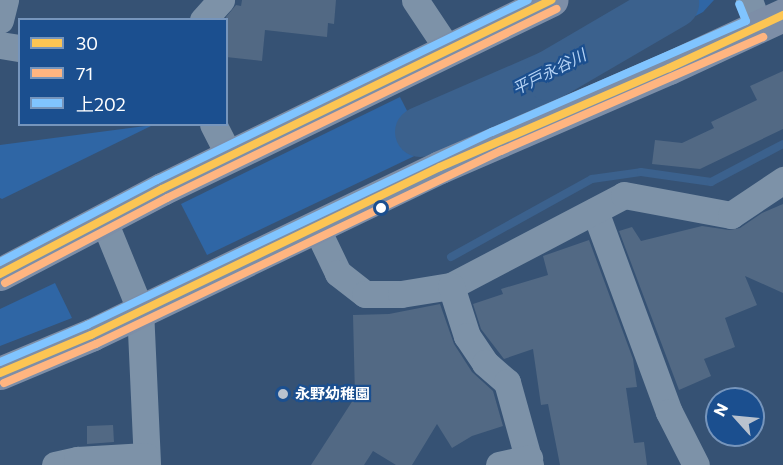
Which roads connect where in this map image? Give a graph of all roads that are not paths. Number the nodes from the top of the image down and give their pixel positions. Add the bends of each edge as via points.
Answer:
1 (4, 0) edge
2 (221, 0) edge
3 (415, 0) edge
4 (552, 0) edge
5 (763, 14) edge
6 (204, 18) edge
7 (0, 20) edge
8 (0, 45) edge
9 (18, 48) edge
10 (449, 51) junction
11 (214, 126) edge
12 (230, 158) junction
13 (783, 180) edge
14 (595, 211) junction
15 (104, 221) junction
16 (316, 227) junction
17 (0, 274) edge
18 (451, 285) junction
19 (141, 309) junction
20 (0, 373) edge
21 (146, 460) edge
22 (530, 462) edge
23 (55, 465) edge
24 (499, 465) edge
25 (696, 465) edge

1 - 7 street
2 - 6 street
3 - 10 street
4 - 10 main road
5 - 16 main road
8 - 9 street
10 - 12 main road
11 - 12 street
12 - 15 main road
13 - 14 street via 731,215 624,195
14 - 18 street
14 - 25 street via 669,412
15 - 17 main road
15 - 19 street
16 - 18 street via 338,273 365,294 401,294
16 - 19 main road
18 - 22 street via 467,336 485,363 507,382
19 - 20 main road via 91,335
19 - 21 street
21 - 23 street via 77,460
22 - 24 street

